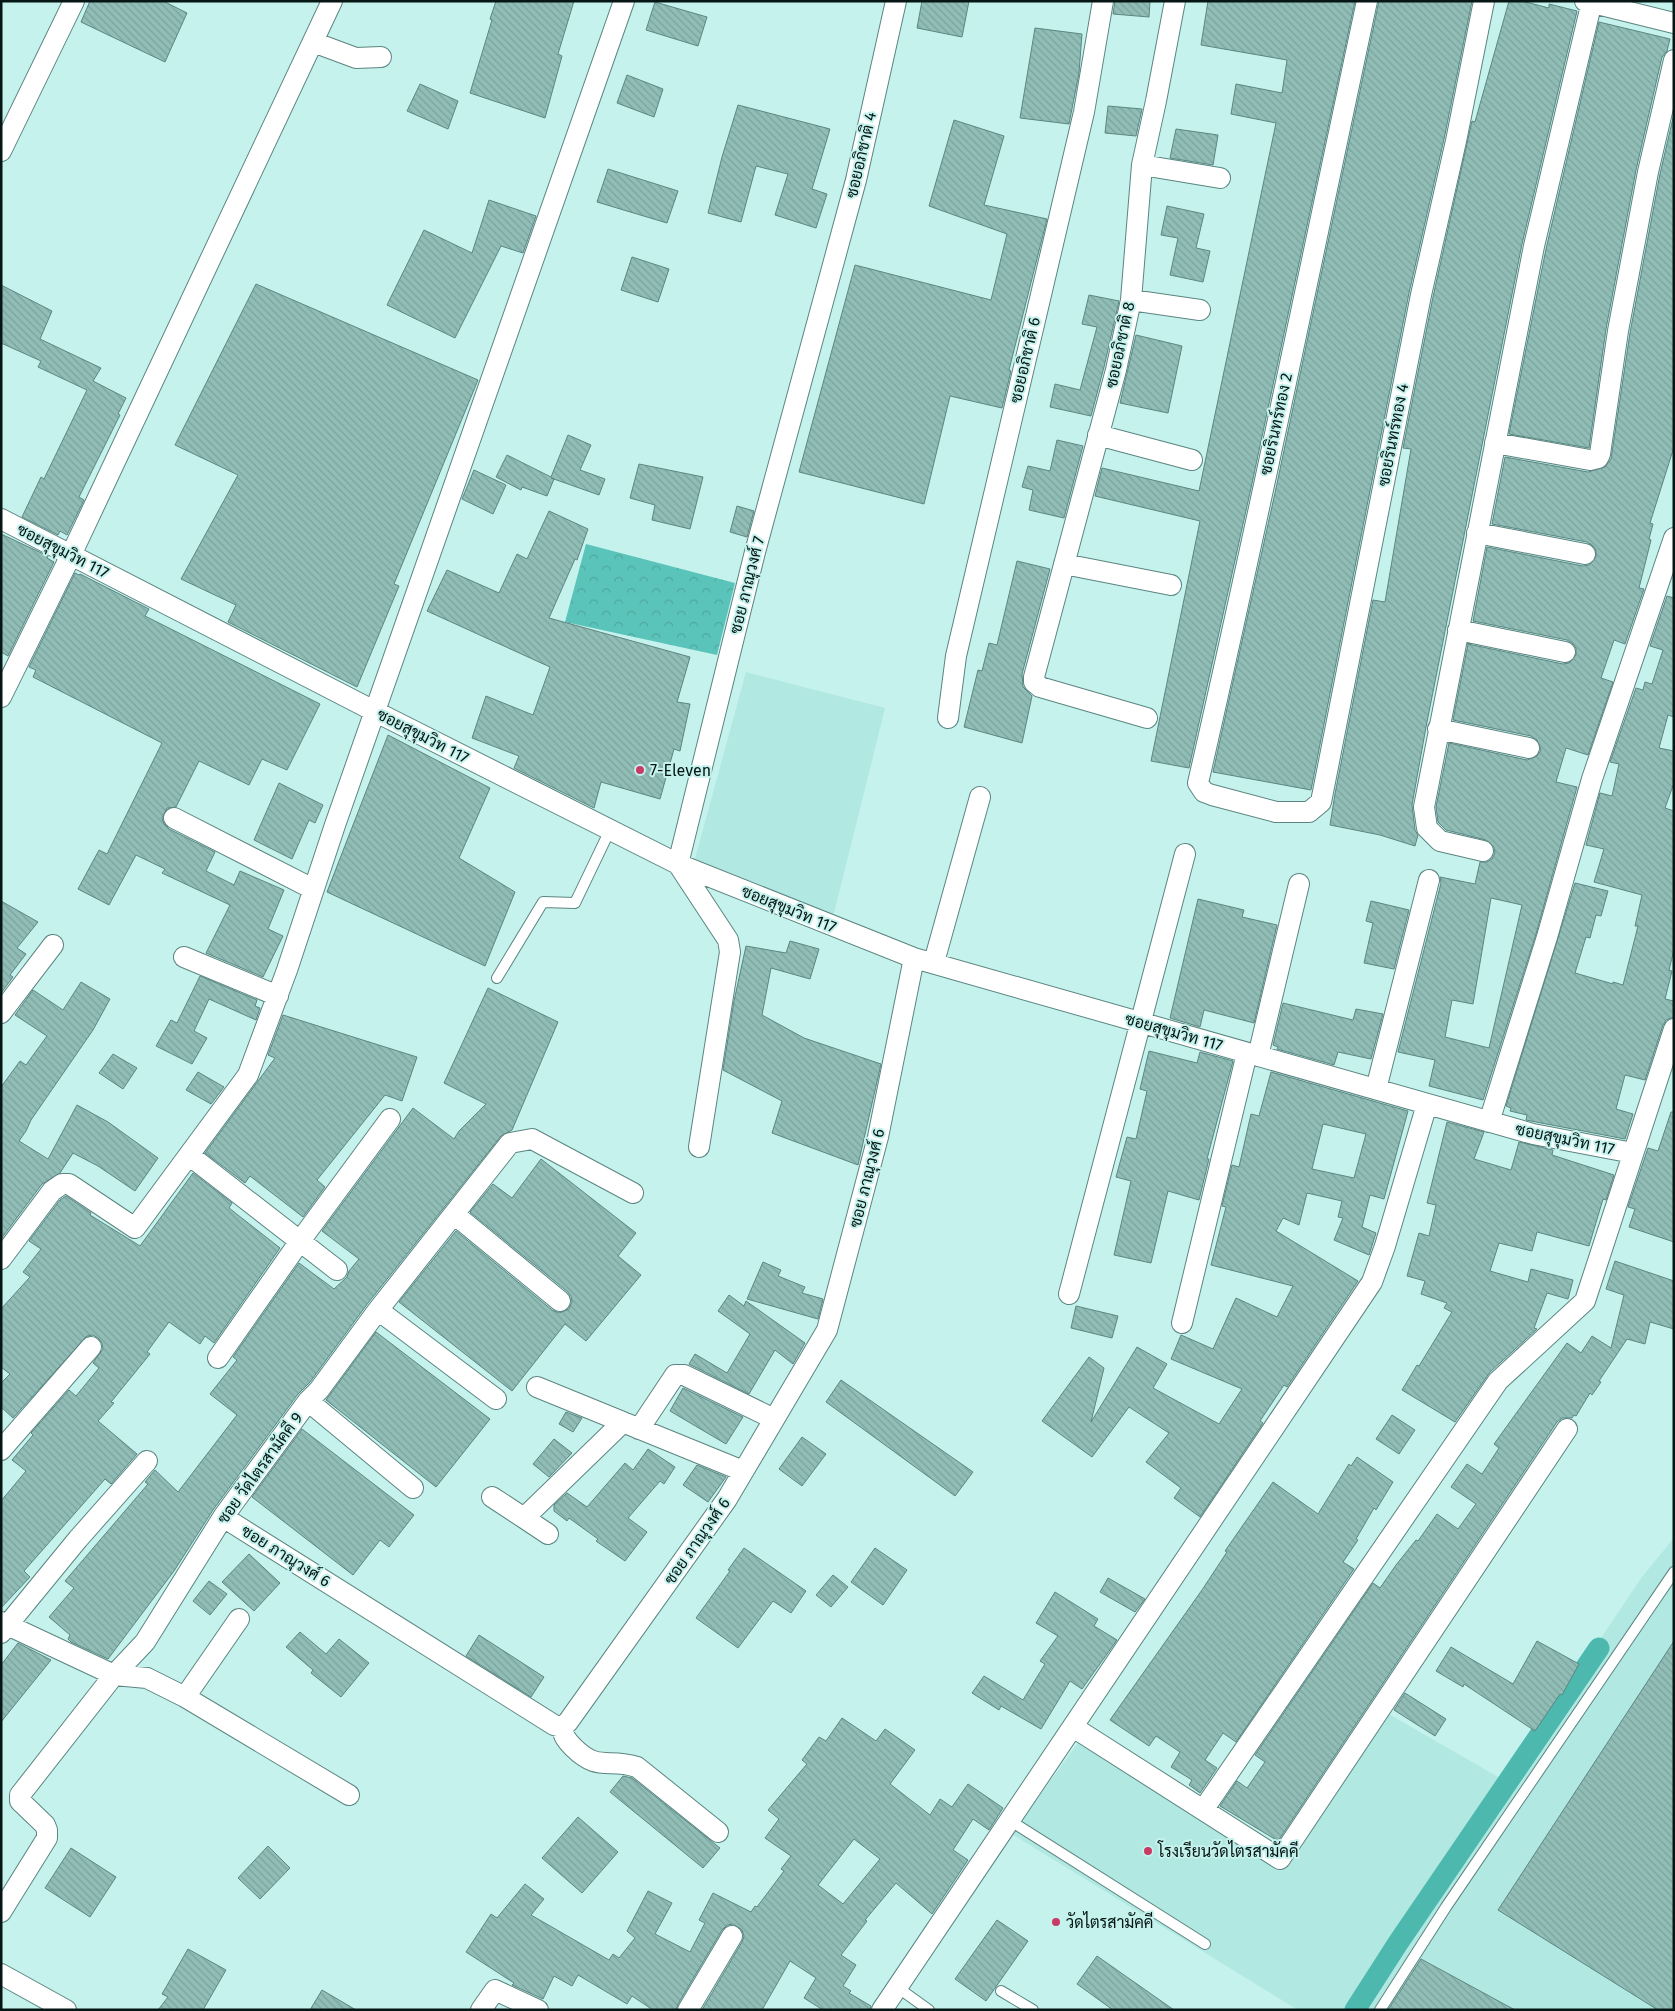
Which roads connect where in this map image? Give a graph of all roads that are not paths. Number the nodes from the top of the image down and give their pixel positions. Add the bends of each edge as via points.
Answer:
1 (74, 1) edge
2 (332, 1) edge
3 (624, 1) edge
4 (896, 1) edge
5 (1103, 1) edge
6 (1175, 1) edge
7 (1367, 1) edge
8 (1484, 1) edge
9 (1589, 2) edge
10 (1674, 23) edge
11 (313, 42) junction
12 (381, 57) dead end
13 (1674, 60) edge
14 (1, 151) edge
15 (1142, 165) junction
16 (1220, 178) dead end
17 (1131, 300) junction
18 (822, 307) joint
19 (1200, 310) dead end
20 (1098, 435) junction
21 (1495, 443) junction
22 (1192, 460) dead end
23 (1, 519) edge
24 (1477, 533) junction
25 (1674, 540) edge
26 (1585, 554) dead end
27 (71, 555) junction
28 (1064, 564) junction
29 (1171, 585) dead end
30 (1458, 630) junction
31 (1565, 652) dead end
32 (1, 697) edge
33 (376, 712) junction
34 (948, 718) dead end
35 (1147, 718) dead end
36 (1438, 729) junction
37 (1529, 748) dead end
38 (980, 797) dead end
39 (1256, 807) joint
40 (174, 818) dead end
41 (610, 830) junction
42 (1484, 851) dead end
43 (1185, 854) dead end
44 (678, 864) junction
45 (1429, 880) dead end
46 (1299, 884) dead end
47 (313, 889) junction
48 (54, 945) dead end
49 (184, 957) dead end
50 (914, 958) junction
51 (934, 962) junction
52 (497, 978) dead end
53 (278, 996) junction
54 (1, 1013) edge
55 (1140, 1022) junction
56 (1674, 1029) edge
57 (1252, 1054) junction
58 (1376, 1089) junction
59 (1427, 1104) junction
60 (390, 1119) dead end
61 (1489, 1122) junction
62 (699, 1147) dead end
63 (1633, 1154) junction
64 (189, 1156) junction
65 (633, 1192) dead end
66 (454, 1214) junction
67 (300, 1240) junction
68 (1, 1259) edge
69 (337, 1270) dead end
70 (1069, 1294) dead end
71 (560, 1301) dead end
72 (378, 1310) junction
73 (1182, 1323) dead end
74 (91, 1347) dead end
75 (218, 1358) dead end
76 (537, 1387) dead end
77 (496, 1399) dead end
78 (308, 1401) junction
79 (774, 1419) junction
80 (631, 1425) junction
81 (1567, 1429) dead end
82 (1, 1450) edge
83 (147, 1461) dead end
84 (743, 1472) junction
85 (413, 1488) dead end
86 (492, 1497) dead end
87 (223, 1516) junction
88 (524, 1518) junction
89 (548, 1534) dead end
90 (1674, 1572) edge
91 (239, 1619) dead end
92 (3, 1627) edge
93 (114, 1675) junction
94 (185, 1697) junction
95 (562, 1727) junction
96 (1073, 1727) junction
97 (350, 1795) dead end
98 (1203, 1810) junction
99 (1009, 1820) junction
100 (718, 1832) dead end
101 (1, 1912) edge
102 (732, 1936) dead end
103 (1205, 1944) dead end
104 (1, 1974) edge
105 (897, 1987) junction
106 (1001, 1991) dead end
107 (66, 2010) edge
108 (481, 2010) edge
109 (538, 2010) edge
110 (688, 2010) edge
111 (882, 2010) edge
112 (929, 2010) edge
113 (1033, 2010) edge
114 (1380, 2010) edge

1 - 14 street
2 - 11 street
3 - 33 street
4 - 18 street, ซอยอภิชาติ 4 via 856,180
5 - 34 street, ซอยอภิชาติ 6 via 1084,112 956,656
6 - 15 street, ซอยอภิชาติ 8
7 - 39 street, ซอยรินทร์ทอง 2 via 1198,783 1204,792
8 - 39 street, ซอยรินทร์ทอง 4 via 1419,305 1321,802 1309,812 1276,812
9 - 10 street
9 - 21 street via 1534,246
11 - 12 street via 356,58
11 - 27 street
13 - 21 street via 1644,191 1618,331 1600,454 1590,460
15 - 16 street
15 - 17 street, ซอยอภิชาติ 8
17 - 19 street
17 - 20 street, ซอยอภิชาติ 8
18 - 44 street, ซอย ภาณุวงศ์ 7 via 755,552
20 - 22 street
20 - 28 street, ซอยอภิชาติ 8
21 - 24 street
23 - 27 street, ซอยสุขุมวิท 117
24 - 26 street
24 - 30 street
25 - 61 street via 1592,779
27 - 32 street
27 - 33 street, ซอยสุขุมวิท 117
28 - 29 street
28 - 35 street, ซอยอภิชาติ 8 via 1034,682 1040,687
30 - 31 street
30 - 36 street
33 - 41 street, ซอยสุขุมวิท 117
33 - 47 street
36 - 37 street
36 - 42 street via 1424,807 1427,828 1440,841
38 - 51 street
40 - 47 street
41 - 44 street, ซอยสุขุมวิท 117
41 - 52 lane via 575,902 543,902
43 - 55 street
44 - 50 street, ซอยสุขุมวิท 117
44 - 62 street via 728,940 730,952
45 - 58 street
46 - 57 street
47 - 53 street
48 - 54 street
49 - 53 street
50 - 51 street, ซอยสุขุมวิท 117
50 - 79 street, ซอย ภาณุวงศ์ 6 via 878,1138 827,1330
51 - 55 street, ซอยสุขุมวิท 117
53 - 64 street via 248,1075
55 - 57 street, ซอยสุขุมวิท 117
55 - 70 street
56 - 63 street
57 - 58 street, ซอยสุขุมวิท 117
57 - 73 street
58 - 59 street, ซอยสุขุมวิท 117
59 - 61 street, ซอยสุขุมวิท 117
59 - 96 street via 1372,1282
60 - 67 street
61 - 63 street, ซอยสุขุมวิท 117
63 - 98 street via 1585,1301 1498,1381
64 - 67 street
64 - 68 street via 135,1228 70,1184 62,1184 52,1191
65 - 66 street, ซอย วัดไตรสามัคคี 9 via 543,1144 532,1139 522,1140 510,1144
66 - 71 street
66 - 72 street, ซอย วัดไตรสามัคคี 9
67 - 69 street
67 - 75 street
72 - 77 street
72 - 78 street, ซอย วัดไตรสามัคคี 9
74 - 82 street
76 - 80 street
78 - 85 street
78 - 87 street, ซอย วัดไตรสามัคคี 9
79 - 80 street via 684,1375 675,1375
79 - 84 street, ซอย ภาณุวงศ์ 6
80 - 84 street
80 - 88 street
81 - 98 street via 1280,1859
83 - 92 street
84 - 95 street, ซอย ภาณุวงศ์ 6 via 727,1500
86 - 88 street
87 - 93 street, ซอย วัดไตรสามัคคี 9 via 145,1642
87 - 95 street, ซอย ภาณุวงศ์ 6 via 554,1725
88 - 89 street
90 - 114 lane via 1452,1898
91 - 94 street
92 - 93 street
93 - 94 street via 147,1678
93 - 101 street, ซอย วัดไตรสามัคคี 9 via 20,1795 20,1801 45,1826 47,1838
94 - 97 street
95 - 100 street via 567,1741 588,1759 637,1767
96 - 98 street
96 - 99 street
99 - 103 lane
99 - 105 street
102 - 110 street
104 - 107 street
105 - 111 street
105 - 112 lane
106 - 113 lane
108 - 109 street via 495,1990

